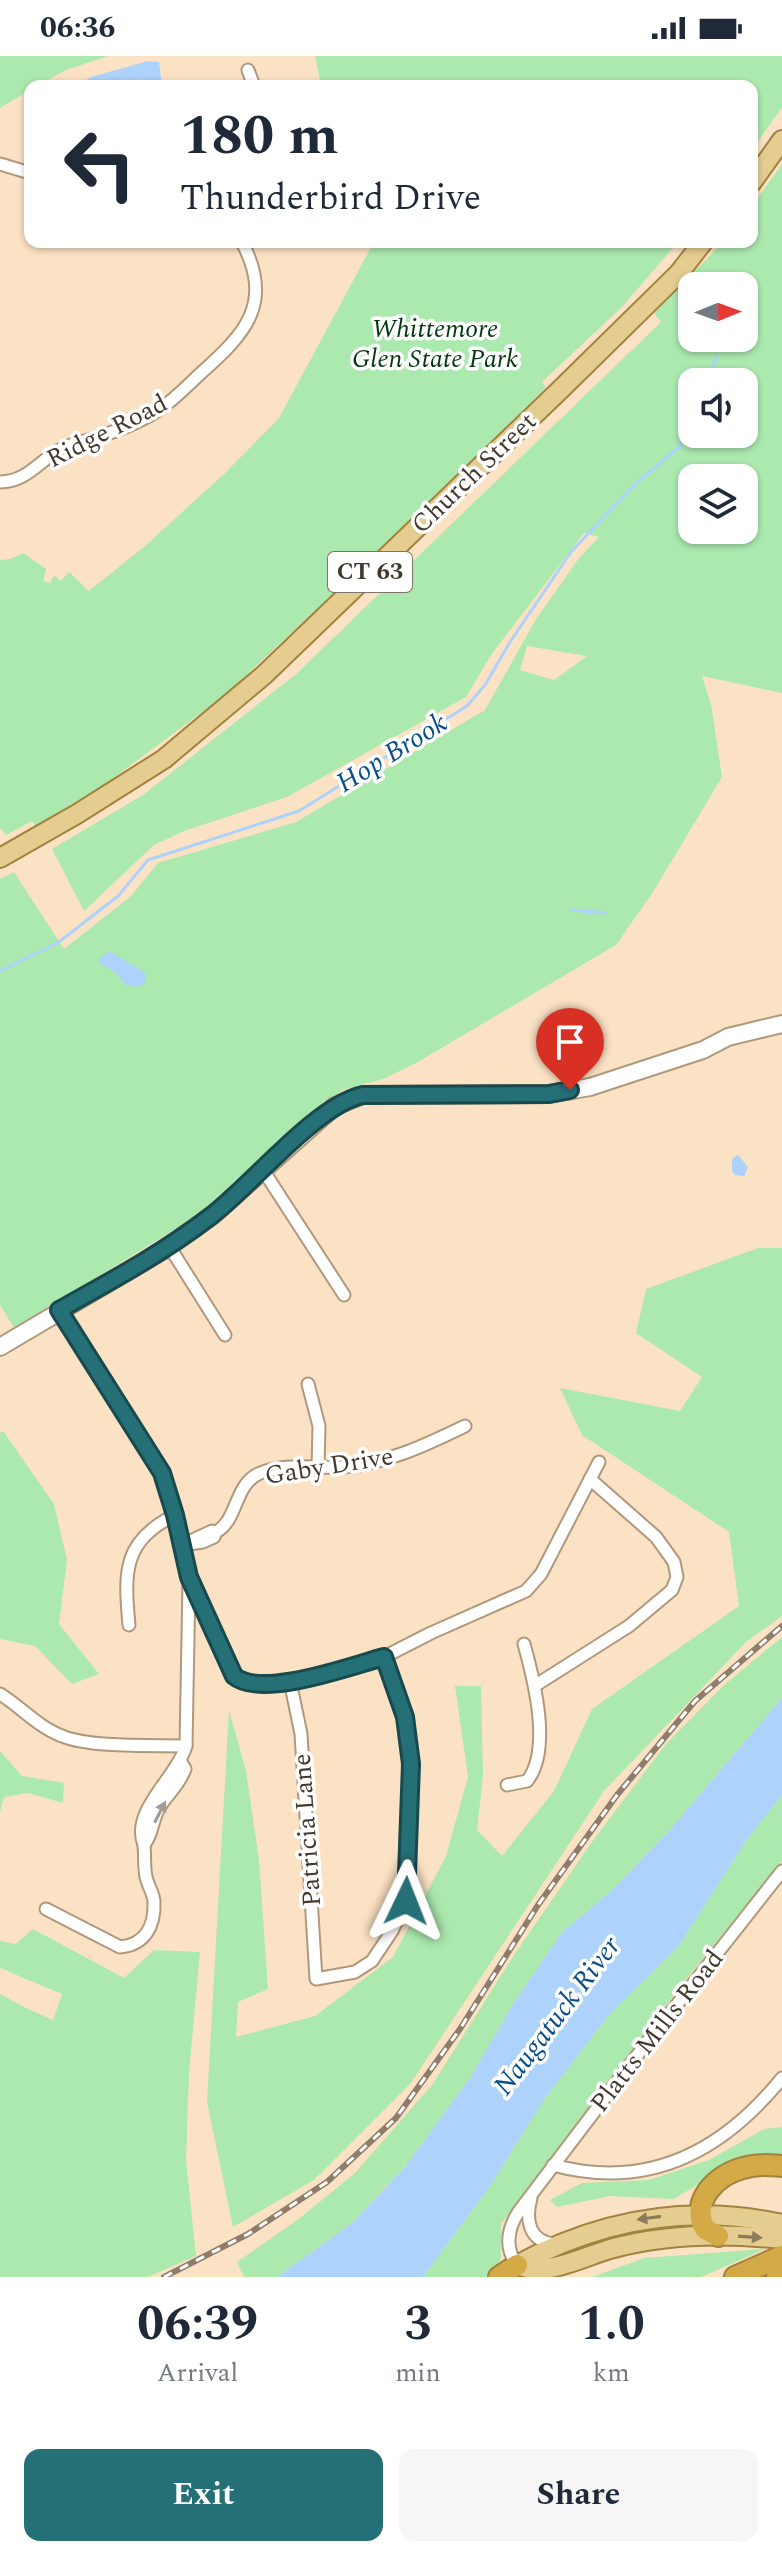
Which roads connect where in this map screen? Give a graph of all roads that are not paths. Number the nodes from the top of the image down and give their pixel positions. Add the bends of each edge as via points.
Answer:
1 (248, 70) dead end
2 (252, 80) edge
3 (782, 140) edge
4 (0, 164) edge
5 (24, 171) edge
6 (758, 174) edge
7 (245, 248) edge
8 (698, 248) edge
9 (0, 482) edge
10 (2, 853) edge
11 (782, 1024) edge
12 (263, 1170) junction
13 (169, 1246) junction
14 (344, 1295) dead end
15 (59, 1310) junction
16 (225, 1335) dead end
17 (0, 1347) edge
18 (308, 1384) dead end
19 (465, 1426) dead end
20 (599, 1462) dead end
21 (318, 1468) junction
22 (590, 1479) junction
23 (175, 1515) junction
24 (182, 1545) junction
25 (189, 1577) junction
26 (129, 1625) dead end
27 (524, 1644) dead end
28 (384, 1657) junction
29 (290, 1681) junction
30 (536, 1685) junction
31 (0, 1694) edge
32 (186, 1746) junction
33 (507, 1785) dead end
34 (782, 1871) edge
35 (46, 1909) dead end
36 (782, 2078) edge
37 (553, 2165) junction
38 (782, 2166) edge
39 (533, 2192) junction
40 (700, 2214) junction
41 (782, 2224) edge
42 (718, 2236) junction
43 (782, 2239) edge
44 (559, 2243) junction
45 (517, 2265) junction
46 (778, 2268) edge
47 (499, 2277) edge
48 (735, 2277) edge

1 - 2 street
3 - 6 main road
4 - 5 street
7 - 9 street, Ridge Road via 256,293 254,311 243,333 217,359 160,409 62,448 22,479
8 - 10 main road, Church Street / CT 63 via 679,273 264,675 164,759
11 - 12 main road via 728,1037 590,1087 549,1094 353,1097 335,1106
12 - 13 main road
12 - 14 street
13 - 15 main road
13 - 16 street
15 - 17 main road
15 - 23 street via 162,1473
18 - 21 street via 319,1426
19 - 21 street, Gaby Drive via 389,1458
20 - 22 street
21 - 24 street, Gaby Drive via 256,1475 242,1488 214,1537
22 - 28 street via 541,1574 526,1591
22 - 30 street via 656,1537 674,1562 677,1577 672,1590 629,1626
23 - 24 street
23 - 26 street via 153,1526 135,1545 128,1569
24 - 25 street
25 - 29 street via 234,1676 246,1684
25 - 32 street
27 - 30 street
28 - 29 street
28 - 29 street, Patricia Lane via 405,1717 411,1764 406,1901 372,1961 355,1972 316,1979 301,1734
30 - 33 street via 537,1763 527,1781
31 - 32 street via 64,1738
32 - 35 street via 181,1762 147,1808 141,1837 154,1900 148,1933 133,1946 120,1947
34 - 37 street, Platts Mills Road
36 - 37 street via 738,2126 682,2159 615,2173
37 - 39 street, Platts Mills Road
38 - 40 highway via 745,2167 723,2176 708,2191
39 - 44 street via 530,2228 539,2240
39 - 45 street, Platts Mills Road via 510,2228 510,2251
40 - 41 main road
40 - 42 highway via 705,2229
40 -> 44 main road via 626,2222
42 -> 43 main road
42 - 45 main road via 631,2244 543,2273
44 - 45 main road
45 - 47 highway
46 - 48 highway

